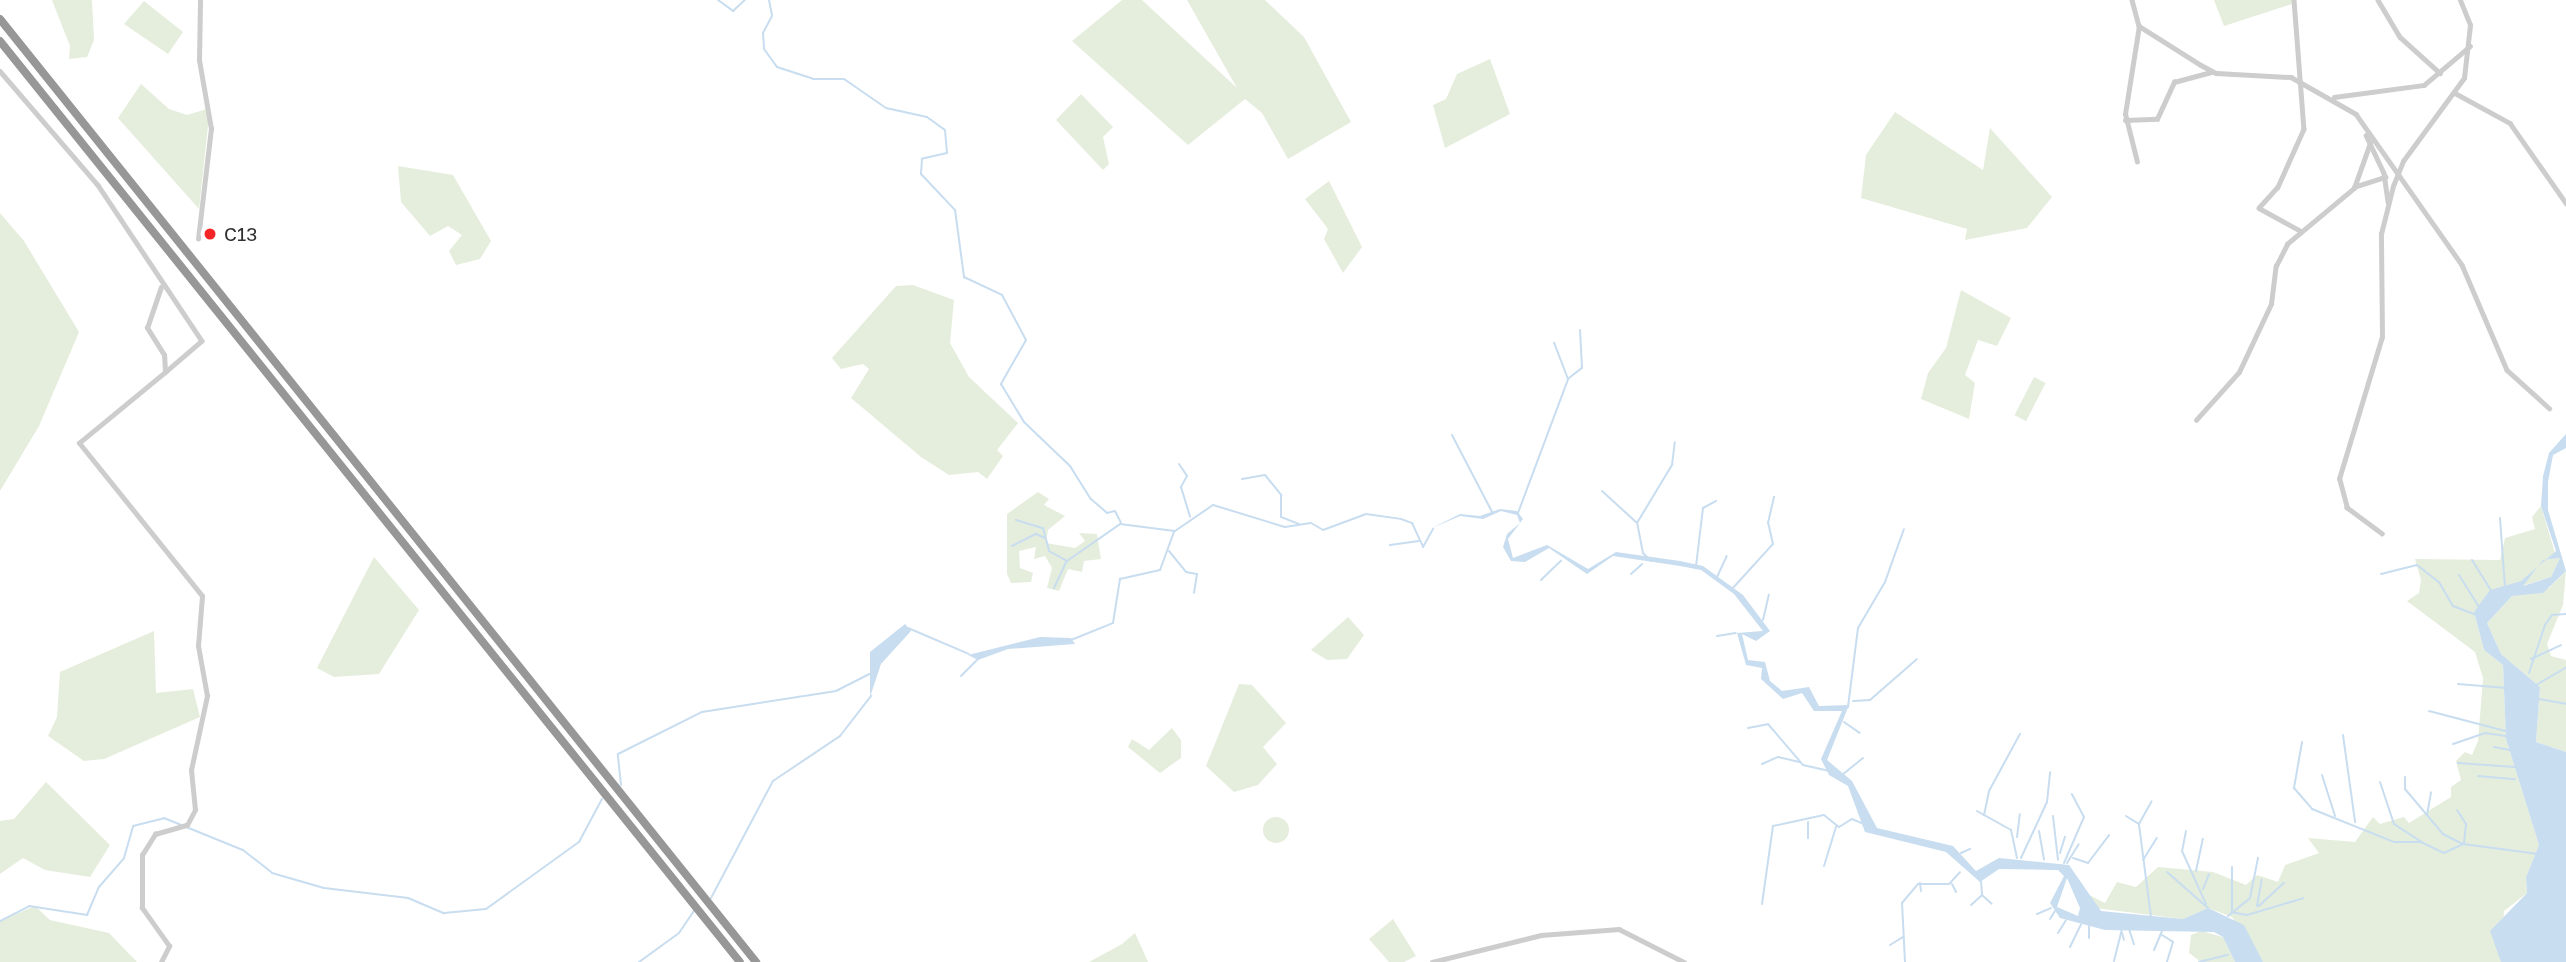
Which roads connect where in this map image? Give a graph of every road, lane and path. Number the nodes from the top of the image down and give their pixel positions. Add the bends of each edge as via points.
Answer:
1 (200, 0) edge
2 (2132, 0) edge
3 (2294, 0) edge
4 (2378, 0) edge
5 (2460, 0) edge
6 (0, 19) edge
7 (2139, 26) junction
8 (0, 41) edge
9 (2470, 46) junction
10 (0, 71) edge
11 (2216, 73) junction
12 (2440, 73) junction
13 (2300, 80) junction
14 (2455, 93) junction
15 (2333, 97) junction
16 (2125, 120) junction
17 (2365, 132) junction
18 (2370, 143) junction
19 (2137, 162) dead end
20 (2399, 169) junction
21 (2385, 177) junction
22 (2354, 187) junction
23 (2566, 203) edge
24 (2389, 206) junction
25 (2300, 230) junction
26 (198, 239) dead end
27 (161, 287) junction
28 (165, 372) junction
29 (2549, 408) dead end
30 (2196, 420) dead end
31 (2382, 534) dead end
32 (161, 962) edge
33 (740, 962) edge
34 (756, 962) edge
35 (1432, 962) edge
36 (1684, 962) edge

1 - 26 street via 199,60 211,129
2 - 7 street
3 - 13 street
4 - 12 street via 2400,37
5 - 9 street
6 - 34 highway
7 - 11 street
7 - 16 street
8 - 33 highway
9 - 12 street
9 - 14 street
10 - 27 street via 98,185
11 - 13 street
11 - 16 street via 2194,72 2174,82 2157,119
12 - 15 street via 2424,85 2383,94
13 - 15 street
13 - 25 street via 2303,135 2278,187 2259,208
14 - 20 street
14 - 23 street via 2510,123
15 - 17 street via 2356,114
16 - 19 street
17 - 18 street
17 - 20 street
18 - 21 street
18 - 22 street
20 - 24 street
20 - 29 street via 2462,265 2507,370
21 - 22 street
21 - 24 street
22 - 25 street via 2333,211
24 - 31 street via 2381,234 2382,337 2339,479 2347,508
25 - 30 street via 2276,266 2271,304 2239,372
27 - 28 street via 147,328 164,355
27 - 28 street via 202,341
28 - 32 street via 79,443 202,596 198,646 207,696 191,770 195,810 188,825 155,834 142,855 142,908 169,947
35 - 36 street via 1541,935 1619,929

